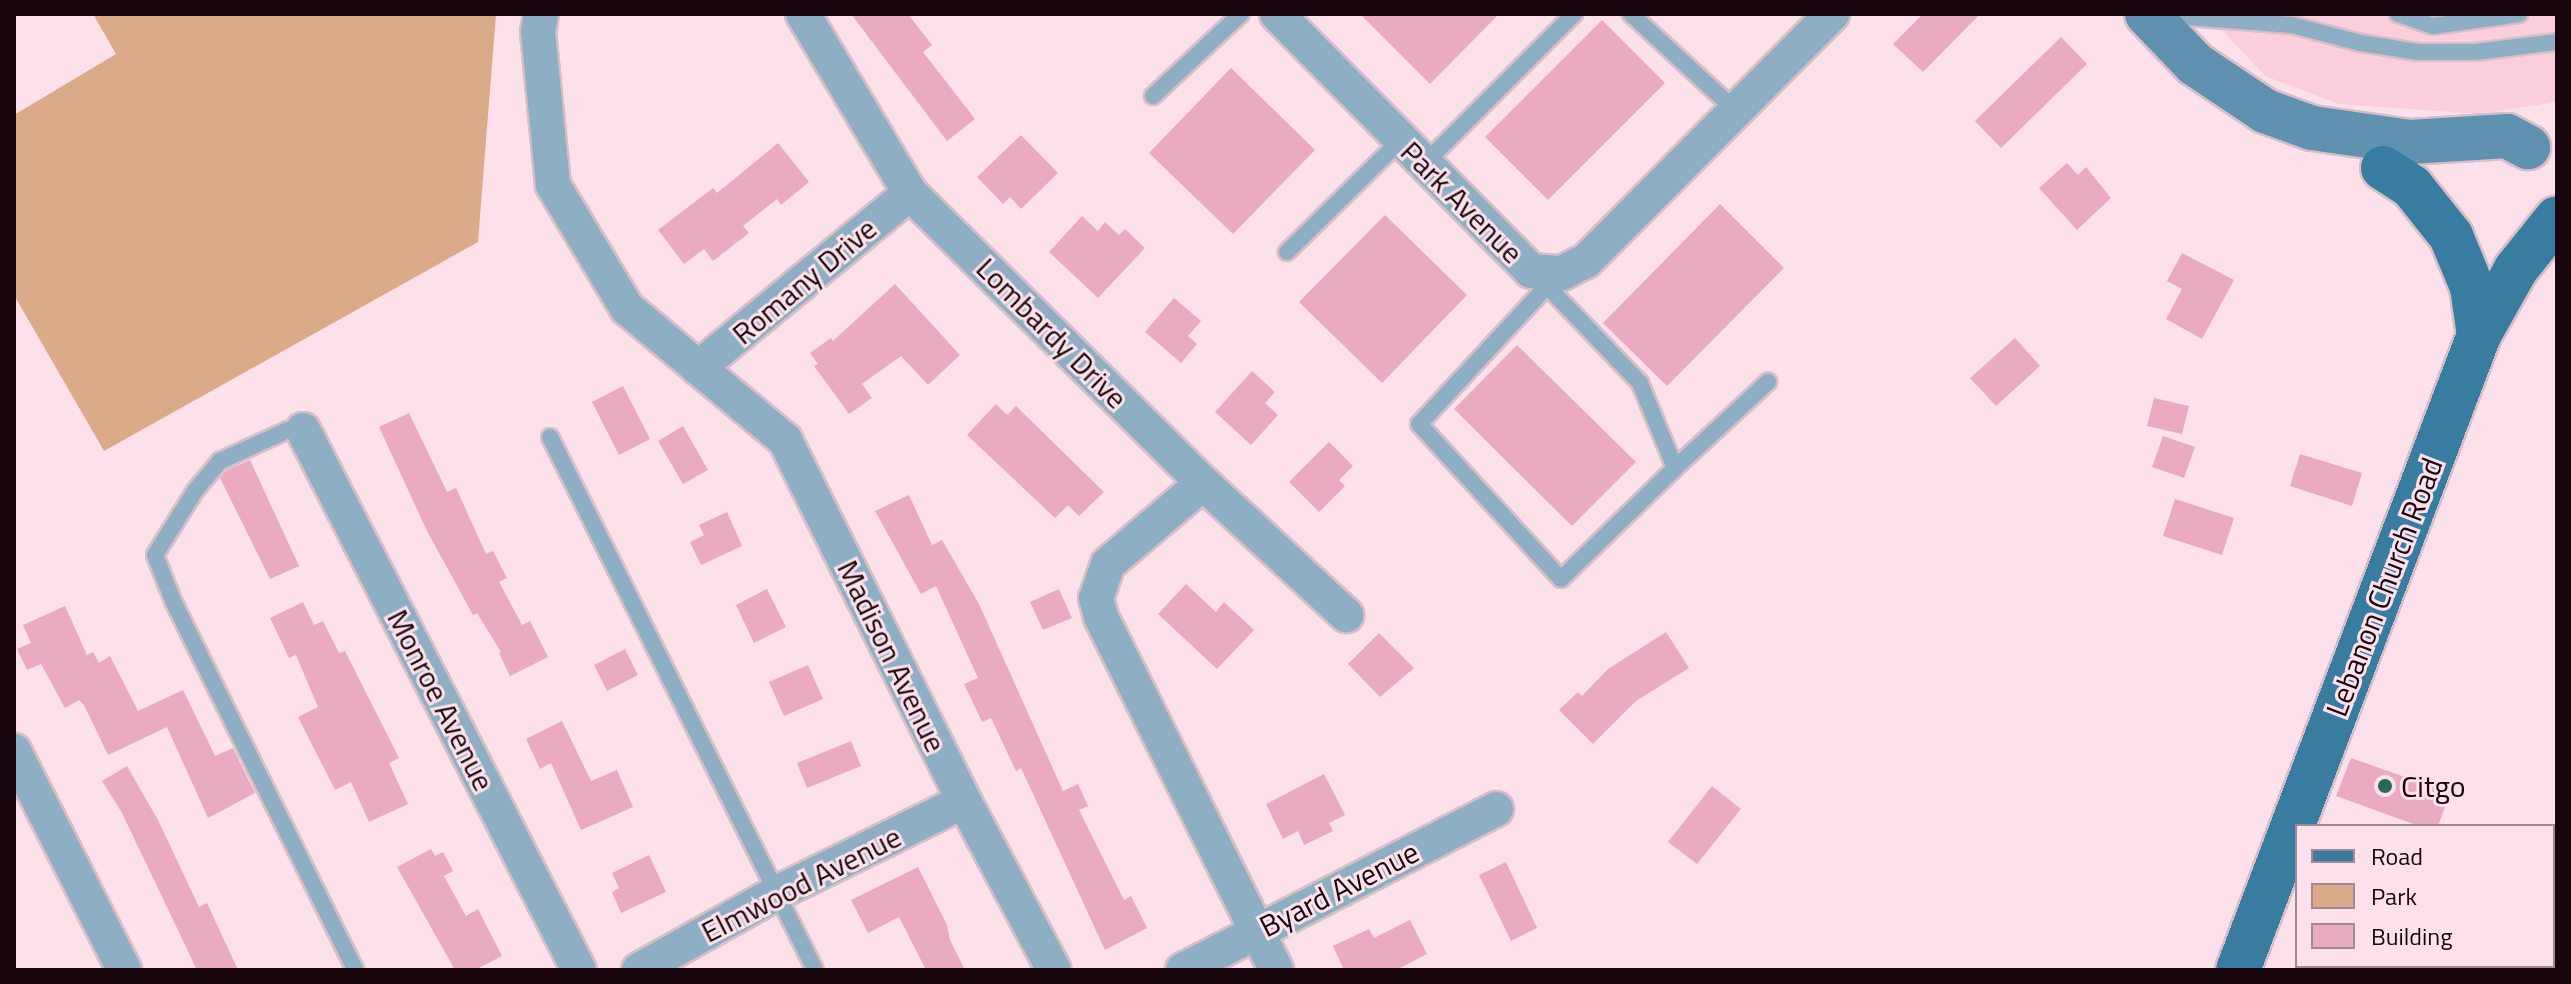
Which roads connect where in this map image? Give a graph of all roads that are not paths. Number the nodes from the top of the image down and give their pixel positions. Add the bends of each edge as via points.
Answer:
1 (541, 14) edge
2 (803, 14) edge
3 (1241, 14) edge
4 (1574, 14) edge
5 (1631, 14) edge
6 (1832, 14) edge
7 (2147, 14) edge
8 (2398, 14) edge
9 (2519, 14) edge
10 (1291, 18) edge
11 (2557, 42) edge
12 (2195, 64) junction
13 (1153, 96) dead end
14 (1735, 110) junction
15 (2543, 147) edge
16 (1413, 152) junction
17 (2383, 168) junction
18 (910, 193) junction
19 (2557, 218) edge
20 (1287, 252) dead end
21 (1554, 279) junction
22 (2479, 335) junction
23 (698, 368) junction
24 (1768, 382) dead end
25 (303, 430) joint
26 (550, 437) dead end
27 (1675, 468) junction
28 (1203, 483) junction
29 (1346, 615) dead end
30 (14, 751) edge
31 (964, 801) junction
32 (1496, 809) dead end
33 (777, 893) junction
34 (1257, 931) junction
35 (124, 970) edge
36 (355, 970) edge
37 (579, 970) edge
38 (639, 970) edge
39 (815, 970) edge
40 (1054, 970) edge
41 (1183, 970) edge
42 (1276, 970) edge
43 (2238, 970) edge

1 - 23 street, Madison Avenue via 538,32 553,185 627,308
2 - 18 street, Lombardy Drive
3 - 13 lane
4 - 16 lane
5 - 14 lane
6 - 14 street, Park Avenue
7 - 11 lane via 2292,25 2418,52 2475,52
7 - 12 main road
8 - 9 lane via 2433,26
10 - 16 street, Park Avenue
12 - 15 main road via 2265,111 2312,128 2410,142 2507,136
12 - 17 main road via 2212,98 2253,129 2308,153
14 - 21 street, Park Avenue via 1586,261
15 - 17 main road via 2503,159
16 - 20 lane
16 - 21 street, Park Avenue via 1531,271
17 - 22 main road via 2412,187 2451,236 2472,287
18 - 23 street, Romany Drive
18 - 28 street, Lombardy Drive
19 - 22 main road, Lebanon Church Road via 2516,269
21 - 27 lane via 1640,383
21 - 27 lane via 1419,424 1561,579
22 - 43 main road, Lebanon Church Road
23 - 31 street, Madison Avenue via 785,440
24 - 27 lane
25 - 36 lane via 288,430 220,461 155,555
25 - 37 street, Monroe Avenue
26 - 33 lane
28 - 29 street, Lombardy Drive
28 - 34 street via 1108,564 1096,598
30 - 35 street
31 - 33 street, Elmwood Avenue
31 - 40 street, Madison Avenue
32 - 34 street, Byard Avenue
33 - 38 street, Elmwood Avenue
33 - 39 lane
34 - 41 street, Byard Avenue
34 - 42 street

